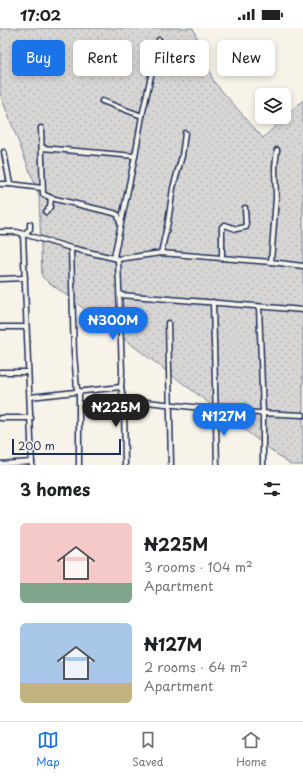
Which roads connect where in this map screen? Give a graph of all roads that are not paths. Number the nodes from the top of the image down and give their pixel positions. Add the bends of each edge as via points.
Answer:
1 (151, 76) edge
2 (102, 101) dead end
3 (142, 116) junction
4 (41, 128) dead end
5 (185, 133) dead end
6 (42, 148) junction
7 (277, 150) dead end
8 (4, 152) dead end
9 (135, 156) junction
10 (0, 184) edge
11 (10, 184) junction
12 (42, 188) junction
13 (51, 198) junction
14 (245, 208) dead end
15 (46, 212) dead end
16 (120, 223) junction
17 (30, 224) dead end
18 (0, 232) edge
19 (23, 234) junction
20 (70, 248) junction
21 (161, 253) junction
22 (116, 258) junction
23 (222, 258) junction
24 (271, 262) junction
25 (303, 266) edge
26 (25, 278) junction
27 (0, 279) edge
28 (120, 295) junction
29 (213, 302) junction
30 (259, 307) junction
31 (303, 310) edge
32 (168, 323) dead end
33 (0, 327) edge
34 (26, 327) junction
35 (0, 372) edge
36 (28, 372) junction
37 (122, 387) junction
38 (79, 391) junction
39 (30, 397) junction
40 (124, 403) junction
41 (169, 404) junction
42 (215, 409) junction
43 (263, 413) junction
44 (303, 415) edge
45 (0, 418) edge
46 (30, 418) junction
47 (32, 463) edge
48 (0, 464) edge
49 (79, 465) edge
50 (125, 465) edge
51 (171, 465) edge
52 (217, 465) edge
53 (263, 465) edge

1 - 3 street
2 - 3 street
3 - 9 street
4 - 6 street
5 - 21 street
6 - 9 street
6 - 12 street
7 - 24 street
8 - 11 street
9 - 16 street
10 - 11 street
11 - 12 street
12 - 13 street via 43,194
13 - 15 street via 50,207
13 - 16 street via 114,213 118,215
14 - 23 street via 246,227 222,227
16 - 22 street
17 - 19 street via 30,229
18 - 19 street
19 - 20 street
19 - 26 street
20 - 22 street
20 - 38 street via 74,354
21 - 22 street
21 - 23 street
22 - 28 street
23 - 24 street
24 - 25 street
26 - 27 street
26 - 34 street
28 - 29 street
28 - 37 street
29 - 30 street
29 - 42 street
30 - 31 street
30 - 43 street
32 - 41 street
33 - 34 street
34 - 36 street
35 - 36 street
36 - 39 street
37 - 38 street
37 - 40 street
38 - 39 street
38 - 49 street
39 - 46 street
40 - 41 street
40 - 50 street
41 - 42 street
41 - 51 street
42 - 43 street
42 - 52 street
43 - 44 street
43 - 53 street
45 - 46 street
46 - 47 street
47 - 48 street

